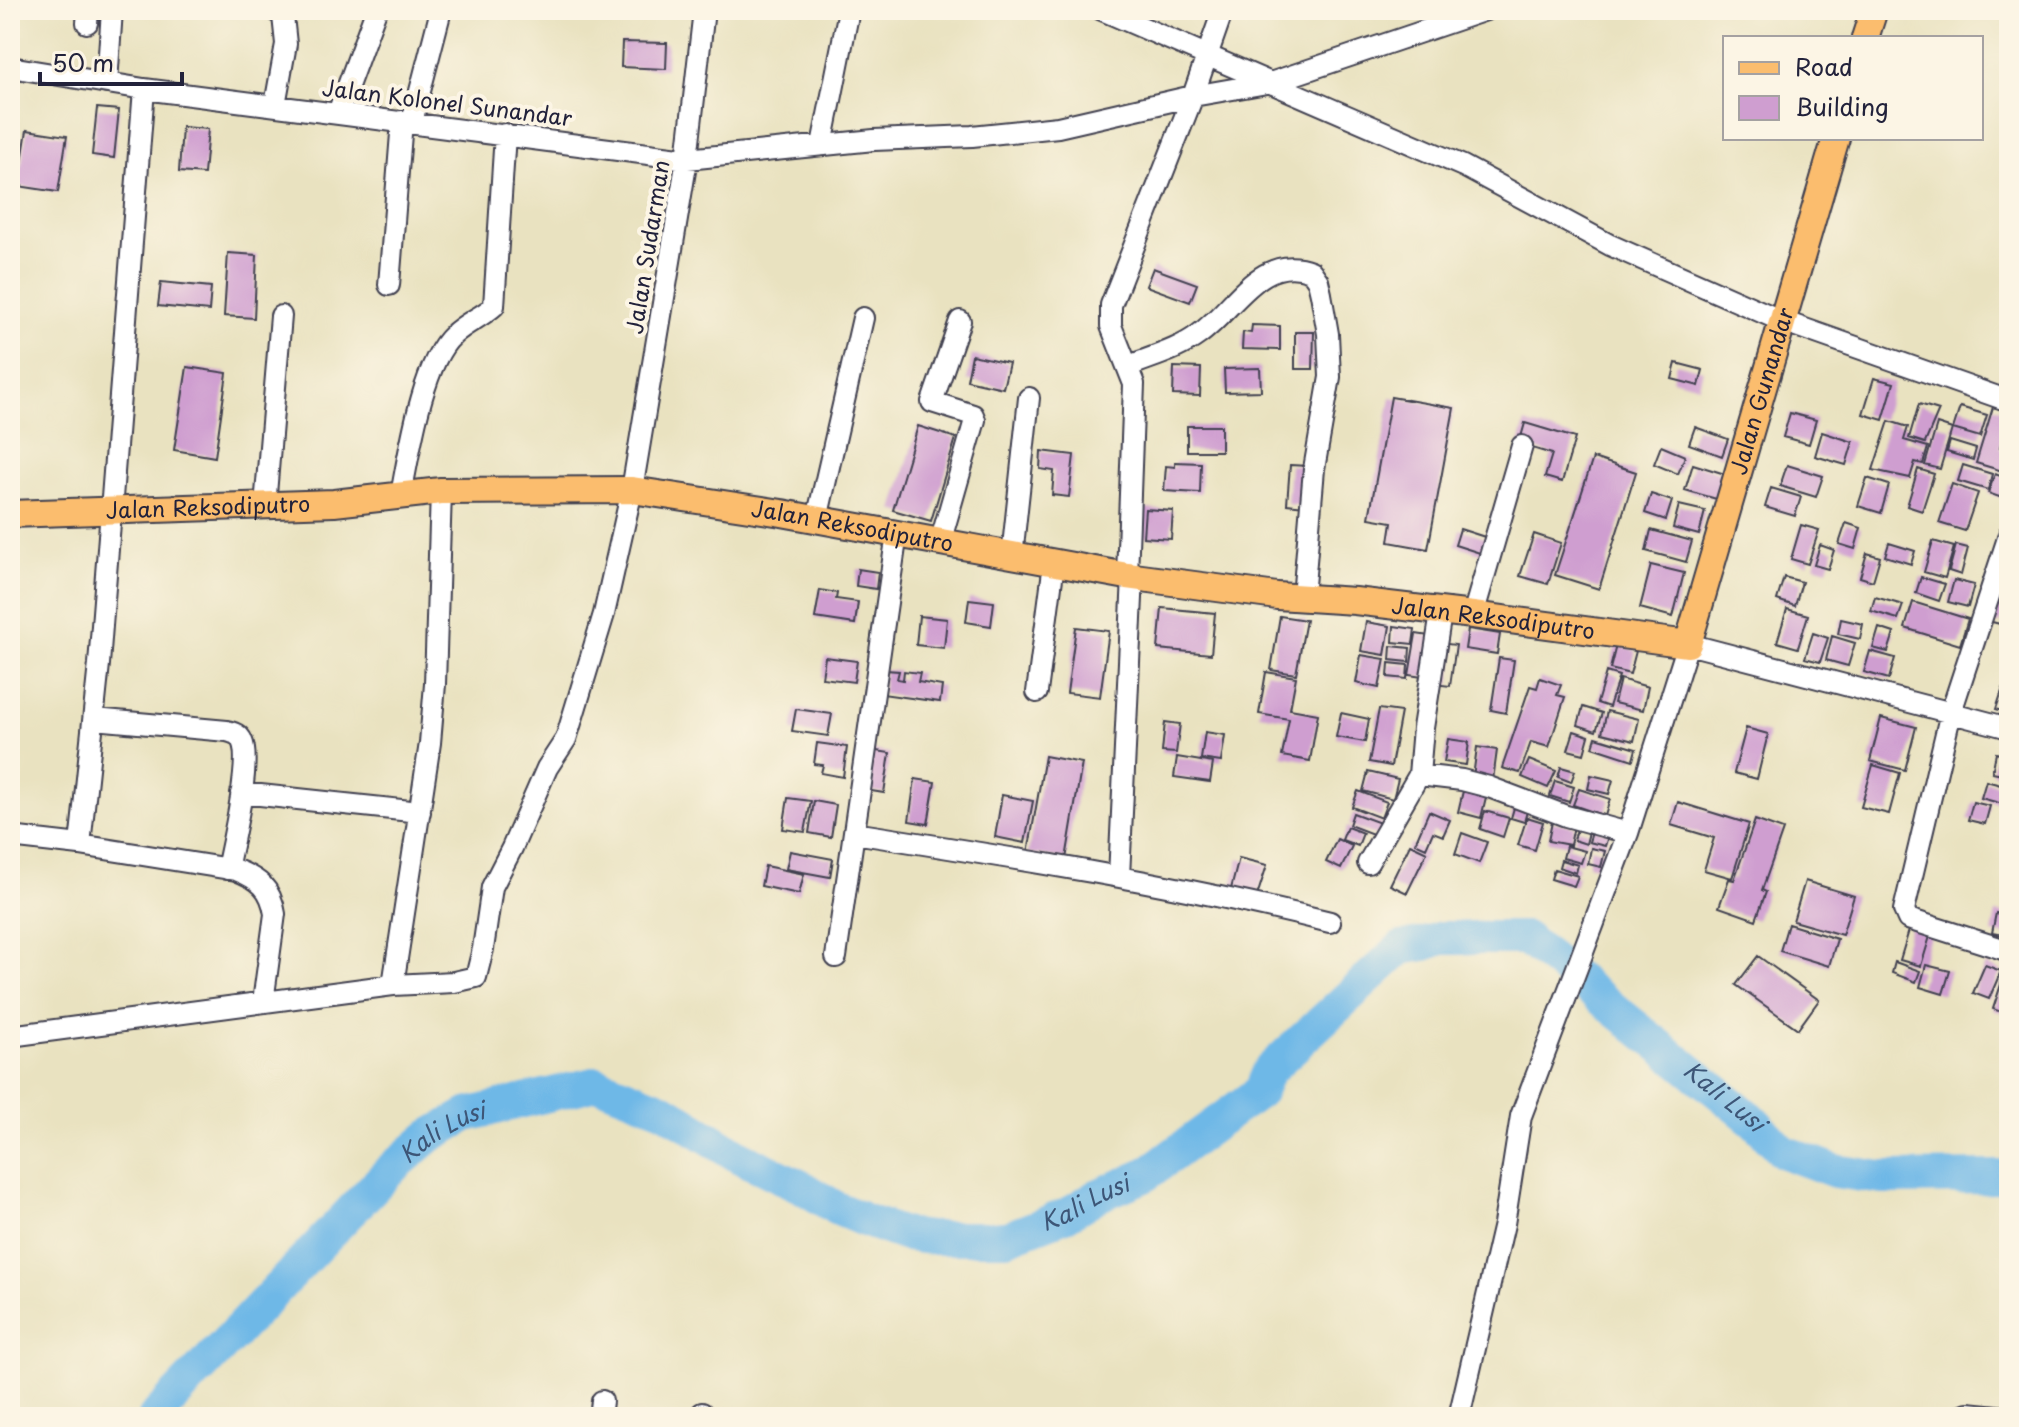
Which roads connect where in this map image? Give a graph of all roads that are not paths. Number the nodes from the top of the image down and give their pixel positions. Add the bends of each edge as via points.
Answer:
1 (112, 10) edge
2 (274, 10) edge
3 (376, 10) edge
4 (441, 10) edge
5 (704, 10) edge
6 (849, 10) edge
7 (1102, 10) edge
8 (1223, 10) edge
9 (1486, 10) edge
10 (1874, 10) edge
11 (1866, 36) edge
12 (1207, 54) junction
13 (10, 67) edge
14 (1273, 82) junction
15 (107, 83) junction
16 (144, 89) junction
17 (1193, 96) junction
18 (275, 105) junction
19 (338, 113) junction
20 (407, 122) junction
21 (505, 134) junction
22 (1835, 140) edge
23 (822, 145) junction
24 (687, 159) junction
25 (389, 285) dead end
26 (281, 316) dead end
27 (863, 318) dead end
28 (960, 321) dead end
29 (1782, 321) junction
30 (1129, 366) junction
31 (1029, 398) dead end
32 (2009, 401) edge
33 (1522, 446) dead end
34 (441, 491) junction
35 (636, 491) junction
36 (401, 495) junction
37 (265, 506) junction
38 (112, 511) junction
39 (10, 514) edge
40 (817, 519) junction
41 (897, 533) junction
42 (2009, 535) edge
43 (940, 543) junction
44 (1012, 556) junction
45 (1054, 563) junction
46 (1130, 576) junction
47 (1303, 597) junction
48 (1441, 613) junction
49 (1473, 615) junction
50 (1688, 644) junction
51 (1037, 692) dead end
52 (1951, 712) junction
53 (94, 719) junction
54 (2009, 728) edge
55 (1419, 775) junction
56 (241, 793) junction
57 (420, 812) junction
58 (854, 833) junction
59 (1628, 833) junction
60 (10, 837) edge
61 (80, 845) junction
62 (1368, 863) dead end
63 (227, 869) junction
64 (1119, 877) junction
65 (1330, 922) dead end
66 (2009, 951) edge
67 (836, 957) dead end
68 (393, 985) junction
69 (263, 1002) junction
70 (10, 1036) edge
71 (1459, 1417) edge
72 (1958, 1417) edge
73 (2007, 1417) edge

1 - 15 street
2 - 18 street via 283,16 286,44
3 - 19 street
4 - 20 street
5 - 24 street, Jalan Sudarman
6 - 23 street
7 - 12 street
8 - 12 street
9 - 14 street, Jalan Kolonel Sunandar
10 - 11 main road
12 - 14 street
12 - 17 street
13 - 15 street, Jalan Kolonel Sunandar
14 - 17 street, Jalan Kolonel Sunandar
14 - 29 street via 1463,166 1610,245
15 - 16 street, Jalan Kolonel Sunandar
16 - 18 street, Jalan Kolonel Sunandar
16 - 38 street
17 - 23 street, Jalan Kolonel Sunandar via 1031,132
17 - 30 street via 1111,305 1111,326
18 - 19 street, Jalan Kolonel Sunandar
19 - 20 street, Jalan Kolonel Sunandar
20 - 21 street, Jalan Kolonel Sunandar
20 - 25 street
21 - 24 street, Jalan Kolonel Sunandar
21 - 36 street via 494,306 453,335 437,359 421,401
22 - 29 main road, Jalan Gunandar
23 - 24 street, Jalan Kolonel Sunandar
24 - 35 street, Jalan Sudarman
26 - 37 street
27 - 40 street
28 - 43 street via 932,402 975,420
29 - 32 street
29 - 50 main road, Jalan Gunandar
30 - 46 street via 1135,404
30 - 47 street via 1198,336 1262,275 1284,266 1311,271 1321,294 1330,377 1314,469
31 - 44 street
33 - 49 street
34 - 35 main road, Jalan Reksodiputro
34 - 36 main road, Jalan Reksodiputro
34 - 57 street via 435,684
35 - 40 main road, Jalan Reksodiputro
35 - 68 street, Jalan Sudarman via 566,739 547,768 492,887 478,973 472,980
36 - 37 main road, Jalan Reksodiputro
37 - 38 main road, Jalan Reksodiputro
38 - 39 main road, Jalan Reksodiputro
38 - 53 street
40 - 41 main road, Jalan Reksodiputro
41 - 43 main road, Jalan Reksodiputro
41 - 58 street
42 - 52 street
43 - 44 main road, Jalan Reksodiputro
44 - 45 main road, Jalan Reksodiputro
45 - 46 main road, Jalan Reksodiputro
45 - 51 street
46 - 47 main road, Jalan Reksodiputro
46 - 64 street
47 - 48 main road, Jalan Reksodiputro
48 - 49 main road, Jalan Reksodiputro
48 - 55 street
49 - 50 main road, Jalan Reksodiputro
50 - 52 street
50 - 59 street
52 - 54 street
52 - 66 street via 1906,916
53 - 56 street via 236,733 245,749
53 - 61 street
55 - 59 street via 1489,787
55 - 62 street
56 - 57 street
56 - 63 street
57 - 68 street
58 - 64 street
58 - 67 street
59 - 71 street via 1521,1116 1504,1224
60 - 61 street
61 - 63 street
63 - 69 street via 254,877 273,901
64 - 65 street
68 - 69 street, Jalan Sudarman
69 - 70 street, Jalan Sudarman
72 - 73 street

